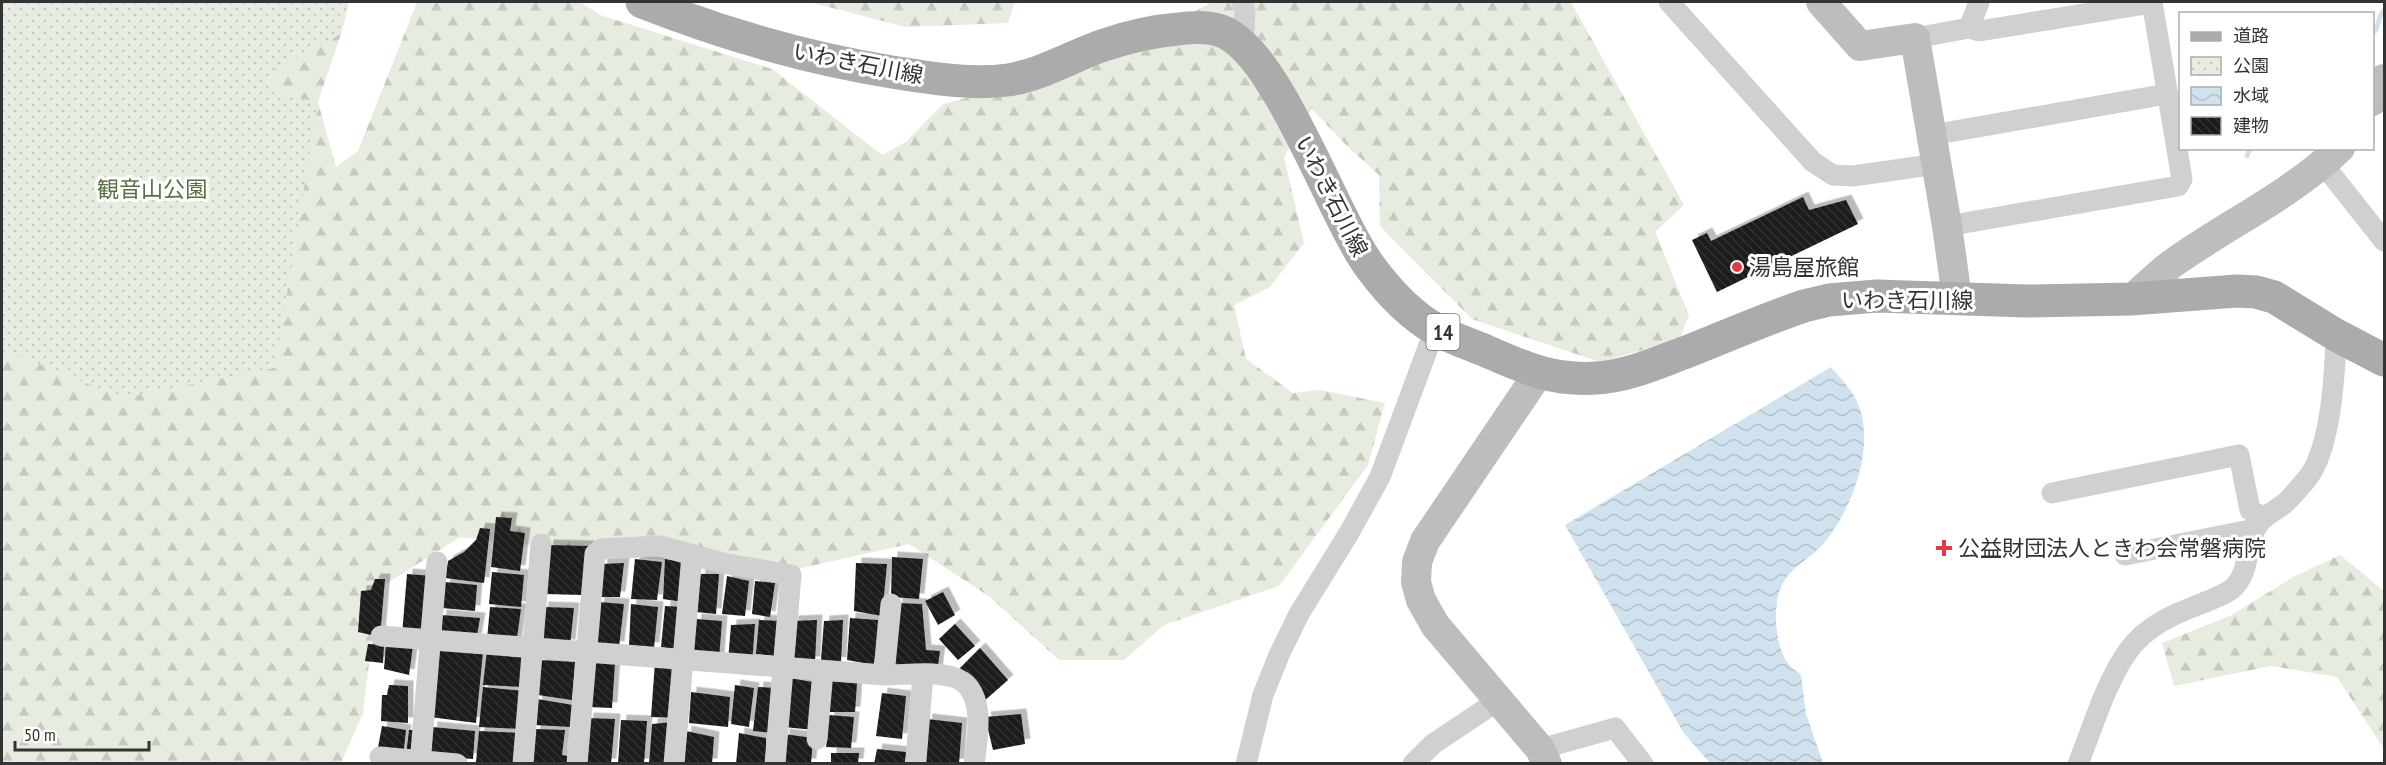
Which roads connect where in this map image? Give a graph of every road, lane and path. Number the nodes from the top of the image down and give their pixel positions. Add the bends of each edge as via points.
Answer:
1 (642, 2) edge
2 (1242, 2) edge
3 (1669, 2) edge
4 (1821, 2) edge
5 (1979, 2) edge
6 (2152, 2) edge
7 (1969, 28) junction
8 (1915, 38) junction
9 (1243, 44) junction
10 (2385, 79) edge
11 (2168, 94) junction
12 (2374, 99) edge
13 (1932, 135) junction
14 (2178, 135) edge
15 (2179, 150) edge
16 (2332, 156) edge
17 (1937, 164) junction
18 (1947, 225) junction
19 (2385, 241) edge
20 (1957, 298) junction
21 (2131, 299) junction
22 (1435, 329) junction
23 (2336, 335) junction
24 (2385, 360) edge
25 (1538, 374) junction
26 (2052, 493) dead end
27 (2259, 523) junction
28 (541, 544) dead end
29 (692, 555) junction
30 (2125, 555) dead end
31 (437, 562) dead end
32 (891, 604) dead end
33 (381, 636) dead end
34 (430, 640) junction
35 (533, 648) junction
36 (586, 652) junction
37 (683, 660) junction
38 (783, 668) junction
39 (823, 671) junction
40 (884, 675) junction
41 (923, 675) junction
42 (1498, 700) junction
43 (817, 739) dead end
44 (1436, 754) edge
45 (1544, 756) edge
46 (380, 757) dead end
47 (916, 760) dead end
48 (420, 762) edge
49 (457, 764) edge
50 (523, 764) edge
51 (577, 764) edge
52 (675, 764) edge
53 (775, 764) edge
54 (974, 764) edge
55 (1246, 764) edge
56 (1413, 764) edge
57 (1643, 764) edge
58 (2078, 764) edge

1 - 9 main road, いわき石川線 / 14 via 743,38 856,66 985,82 1032,74 1105,45 1154,31 1200,27 1222,30
2 - 9 street
3 - 17 street via 1797,146 1833,175
4 - 8 street via 1860,46
5 - 7 street
6 - 7 street via 1979,31
6 - 11 street
7 - 8 street
8 - 13 street
9 - 22 main road, いわき石川線 / 14 via 1265,70 1288,109 1341,221 1369,266 1390,292
10 - 12 street
11 - 13 street
11 - 14 street
13 - 17 street
15 - 18 street via 2182,179 2178,186
16 - 19 street
16 - 21 street via 2175,262
17 - 18 street
18 - 20 street
20 - 21 main road, いわき石川線 / 14
20 - 25 main road, いわき石川線 / 14 via 1829,300 1781,314 1630,372 1599,378
21 - 23 main road, いわき石川線 / 14 via 2256,292 2274,297
22 - 25 main road, いわき石川線 / 14
22 - 55 street via 1380,477 1279,655 1263,695
23 - 24 main road, いわき石川線 / 14
23 - 27 street via 2336,366 2324,443 2308,478
25 - 42 street via 1425,542 1417,562 1416,582 1421,600 1435,625
26 - 27 street via 2239,455 2250,510
27 - 30 street
27 - 58 street via 2240,579 2231,589 2165,618 2128,651 2114,675
28 - 35 street
29 - 36 street via 660,546 601,549 595,554
29 - 37 street
29 - 38 street via 791,575
31 - 34 street
32 - 40 street
33 - 34 street
34 - 35 street
34 - 48 street
35 - 36 street
35 - 50 street
36 - 37 street
36 - 51 street
37 - 38 street
37 - 52 street
38 - 39 street
38 - 53 street
39 - 40 street
39 - 43 street
40 - 41 street
41 - 47 street
41 - 54 street via 955,678 976,701 979,710
42 - 44 street
42 - 45 street
44 - 56 street
45 - 57 street via 1615,728
46 - 48 street
48 - 49 street

